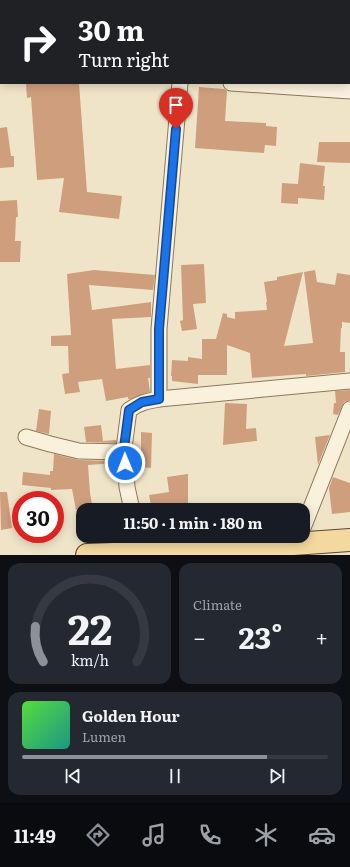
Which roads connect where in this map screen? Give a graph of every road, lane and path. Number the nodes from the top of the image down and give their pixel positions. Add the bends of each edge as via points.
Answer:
1 (180, 84) edge
2 (246, 84) edge
3 (350, 91) edge
4 (350, 381) edge
5 (159, 399) junction
6 (350, 409) edge
7 (26, 436) dead end
8 (125, 452) junction
9 (130, 503) edge
10 (310, 507) edge
11 (350, 540) edge
12 (310, 541) edge
13 (195, 543) edge
14 (307, 543) edge
15 (145, 544) edge
16 (350, 551) edge
17 (87, 555) edge

1 - 5 street via 159,329
2 - 3 street
4 - 5 street
5 - 8 street via 142,402 129,410
6 - 10 street
7 - 8 street via 79,451
8 - 9 street via 126,487
11 - 12 main road
13 - 15 main road
14 - 16 main road
15 - 17 main road

